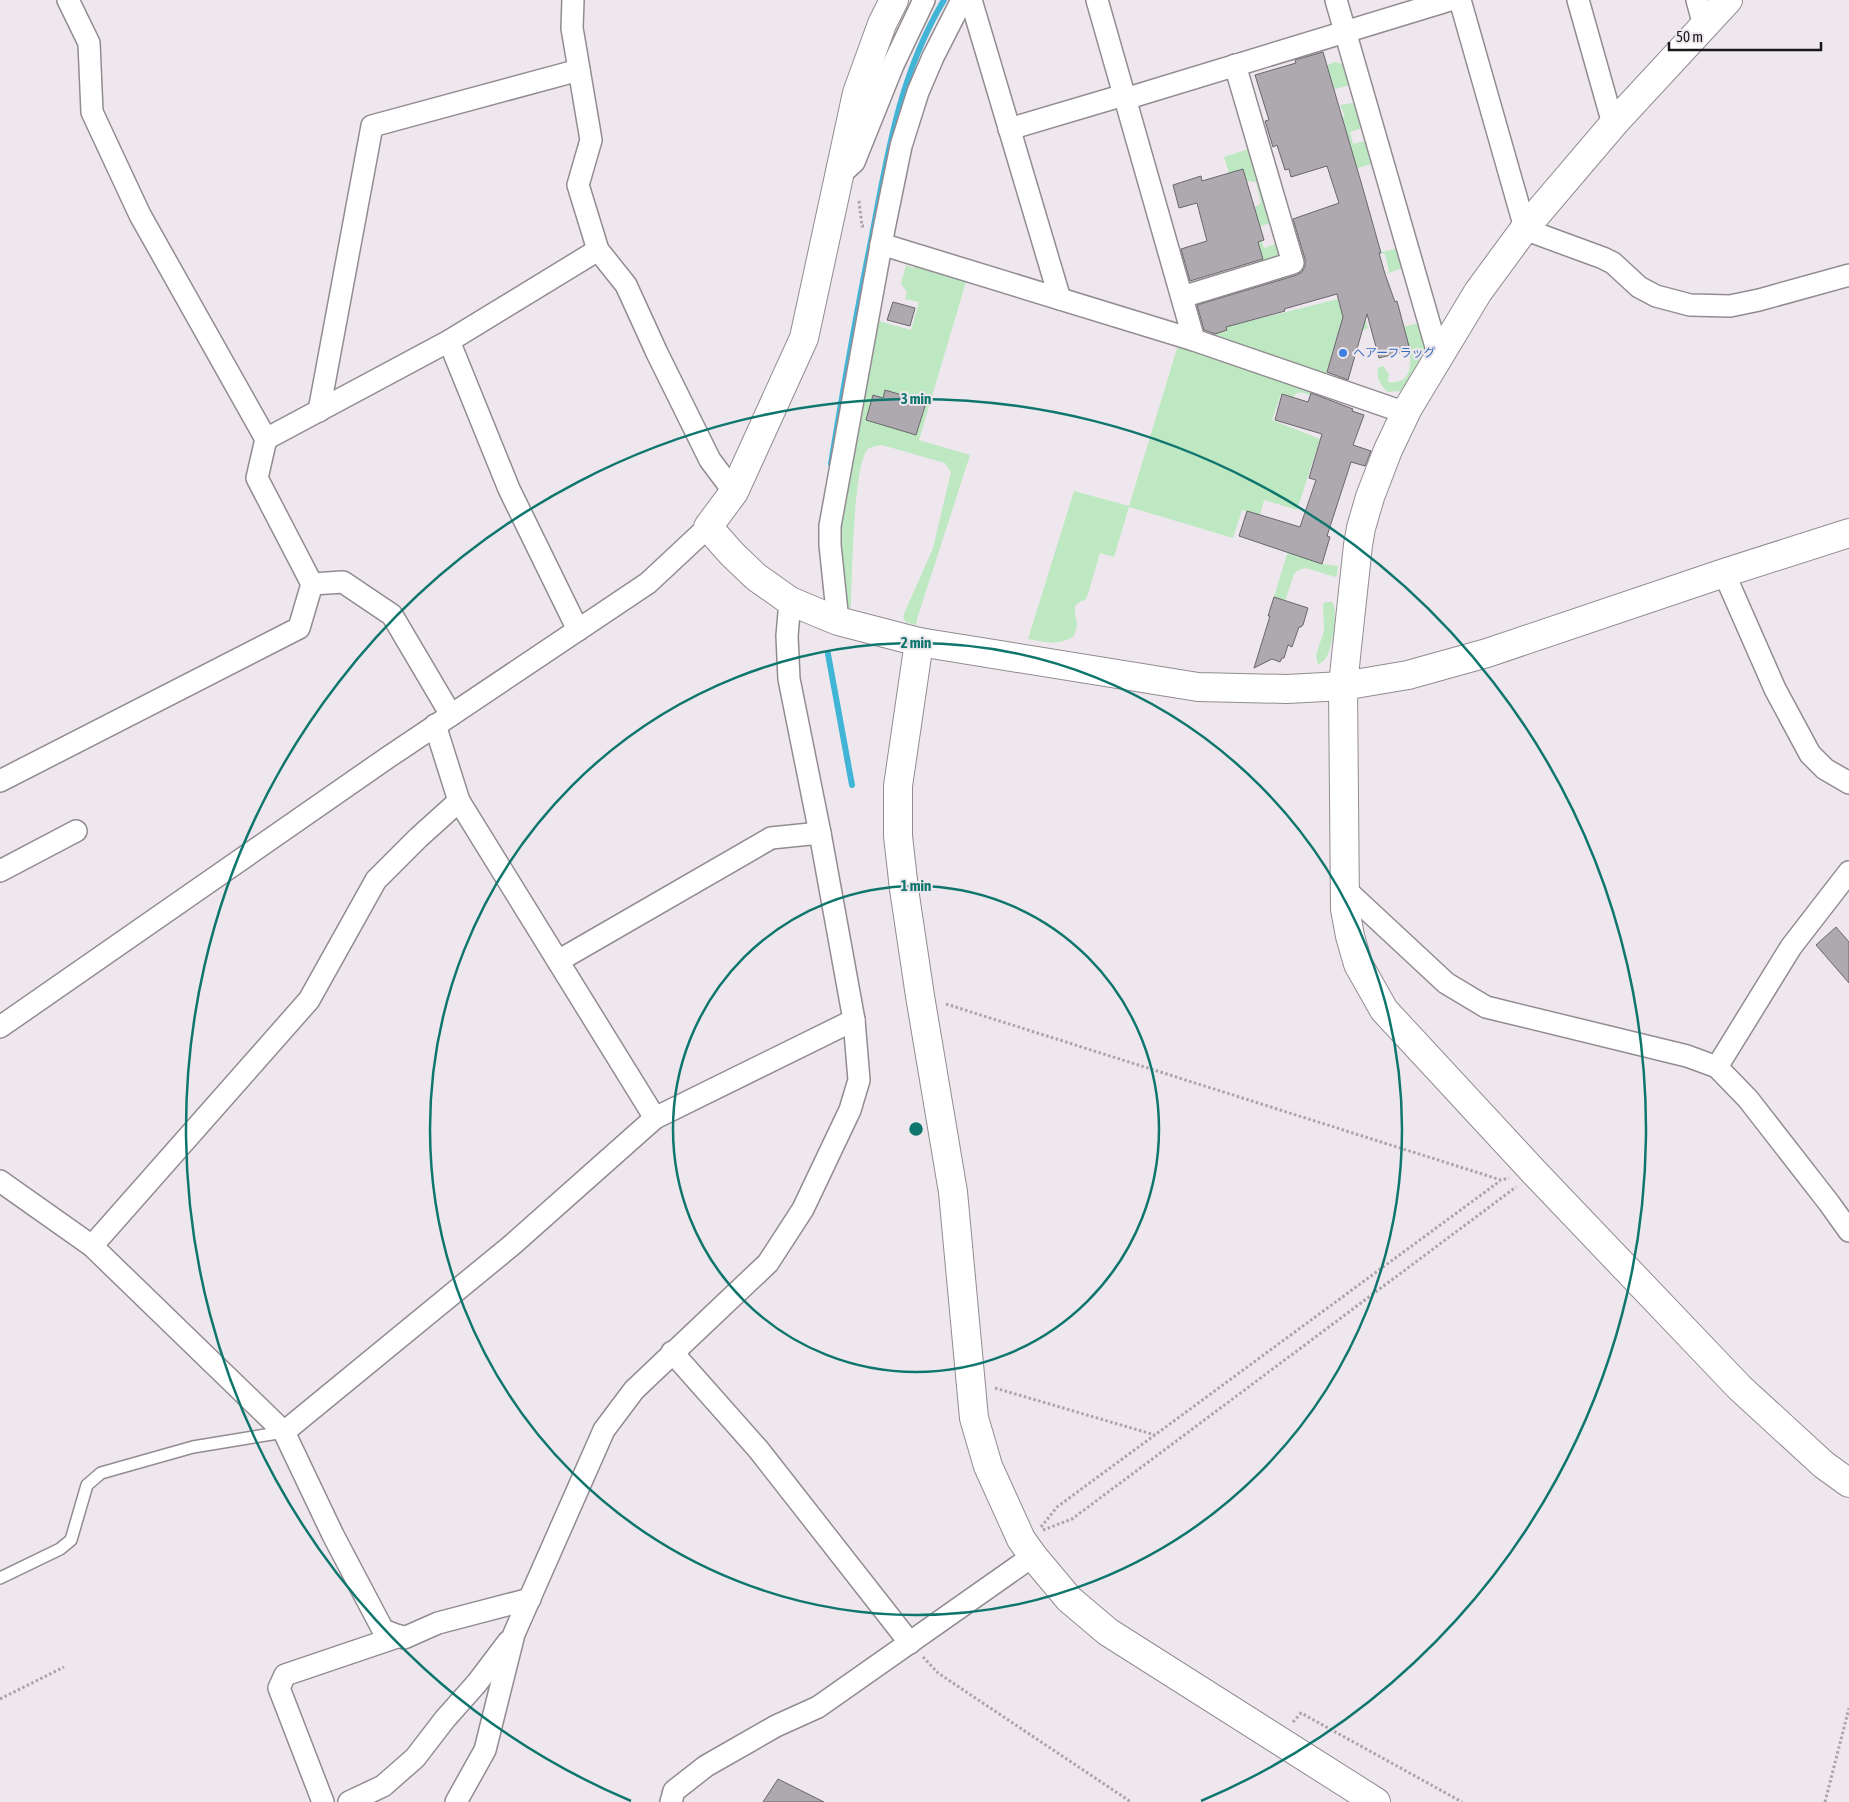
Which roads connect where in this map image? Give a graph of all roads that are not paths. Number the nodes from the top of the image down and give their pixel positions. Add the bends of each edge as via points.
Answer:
1 (68, 0) edge
2 (572, 0) edge
3 (894, 0) edge
4 (962, 0) edge
5 (971, 0) edge
6 (1096, 0) edge
7 (1336, 0) edge
8 (1450, 0) edge
9 (1460, 0) edge
10 (1578, 0) edge
11 (1697, 0) edge
12 (1728, 0) edge
13 (925, 8) edge
14 (1704, 26) junction
15 (948, 28) junction
16 (1345, 31) junction
17 (1234, 65) junction
18 (579, 70) junction
19 (1125, 97) junction
20 (1613, 124) junction
21 (1009, 129) junction
22 (840, 174) junction
23 (1525, 228) junction
24 (882, 244) junction
25 (598, 250) junction
26 (1849, 276) edge
27 (1182, 297) junction
28 (1060, 299) junction
29 (1194, 340) junction
30 (449, 341) junction
31 (1439, 357) junction
32 (319, 411) junction
33 (1406, 412) junction
34 (266, 439) junction
35 (734, 492) junction
36 (708, 527) junction
37 (1849, 533) edge
38 (1724, 573) junction
39 (312, 584) junction
40 (790, 601) junction
41 (838, 621) junction
42 (578, 630) junction
43 (919, 642) junction
44 (1343, 686) junction
45 (443, 720) junction
46 (0, 781) edge
47 (1849, 783) edge
48 (459, 801) junction
49 (76, 831) dead end
50 (820, 833) junction
51 (0, 871) edge
52 (1849, 872) edge
53 (1345, 889) junction
54 (558, 961) junction
55 (854, 1020) junction
56 (0, 1027) edge
57 (1717, 1067) junction
58 (655, 1118) junction
59 (0, 1181) edge
60 (1849, 1231) edge
61 (92, 1246) junction
62 (672, 1352) junction
63 (284, 1432) junction
64 (1849, 1482) edge
65 (1032, 1556) junction
66 (0, 1578) edge
67 (530, 1599) junction
68 (514, 1634) junction
69 (400, 1636) junction
70 (910, 1643) junction
71 (323, 1802) edge
72 (349, 1802) edge
73 (456, 1802) edge
74 (671, 1802) edge
75 (1376, 1802) edge

1 - 34 street via 89,43 92,112 140,215
2 - 18 street via 572,28
3 - 22 street via 857,93
4 - 15 street
5 - 21 street
6 - 19 street
7 - 16 street
8 - 16 street
9 - 23 street
10 - 20 street
11 - 14 street
12 - 14 street
13 - 15 street
13 - 22 street via 893,65 854,162
14 - 20 street
15 - 24 street via 918,92 901,146
16 - 17 street
16 - 31 street
17 - 19 street
17 - 27 street via 1293,263
18 - 25 street via 591,140 578,185
18 - 32 street via 372,126
19 - 21 street
19 - 27 street
20 - 23 street
21 - 28 street
22 - 35 street via 804,338
23 - 26 street via 1613,263 1639,287 1656,296 1690,305 1730,306
23 - 31 street via 1478,292
24 - 28 street
24 - 41 street via 830,526
25 - 30 street
25 - 35 street via 626,285 710,460
27 - 29 street
28 - 29 street
29 - 33 street
30 - 32 street
30 - 42 street via 509,489
31 - 33 street
32 - 34 street
33 - 44 street via 1379,472 1361,528
34 - 39 street via 257,478
35 - 36 street
36 - 40 street via 756,577
36 - 42 street via 648,583
37 - 38 street
38 - 44 street via 1487,653 1408,675
38 - 47 street via 1775,689 1810,754 1825,769
39 - 45 street via 343,582 392,614
39 - 46 street via 299,628
40 - 41 street
40 - 50 street via 787,636 789,679
41 - 43 street
42 - 45 street
43 - 44 street via 1198,687 1287,689
43 - 65 street via 898,794 898,836 904,889 953,1192 974,1418 988,1466
44 - 53 street
45 - 48 street
45 - 56 street
48 - 54 street
48 - 61 street via 376,880 309,1000
49 - 51 street
50 - 54 street via 770,838
50 - 55 street
52 - 57 street via 1791,947
53 - 57 street via 1446,983 1486,1007 1687,1056
53 - 64 street via 1345,909 1355,955 1384,1010 1740,1388 1824,1465
54 - 58 street
55 - 58 street
55 - 62 street via 859,1080 850,1110 802,1209 768,1264
57 - 60 street via 1748,1100
58 - 63 street via 512,1245
59 - 61 street
61 - 63 street
62 - 67 street via 634,1390 604,1430
62 - 70 street via 758,1449
63 - 66 lane via 193,1447 101,1473 87,1485 71,1540 60,1549
63 - 69 street via 383,1630
65 - 70 street
65 - 75 street via 1069,1600 1108,1632
67 - 68 street
67 - 69 street via 438,1623 404,1638
68 - 72 street via 415,1758 383,1786
68 - 73 street via 485,1750
69 - 71 street via 285,1675 282,1681 279,1688
70 - 74 street via 818,1707 776,1726 706,1766 674,1791

